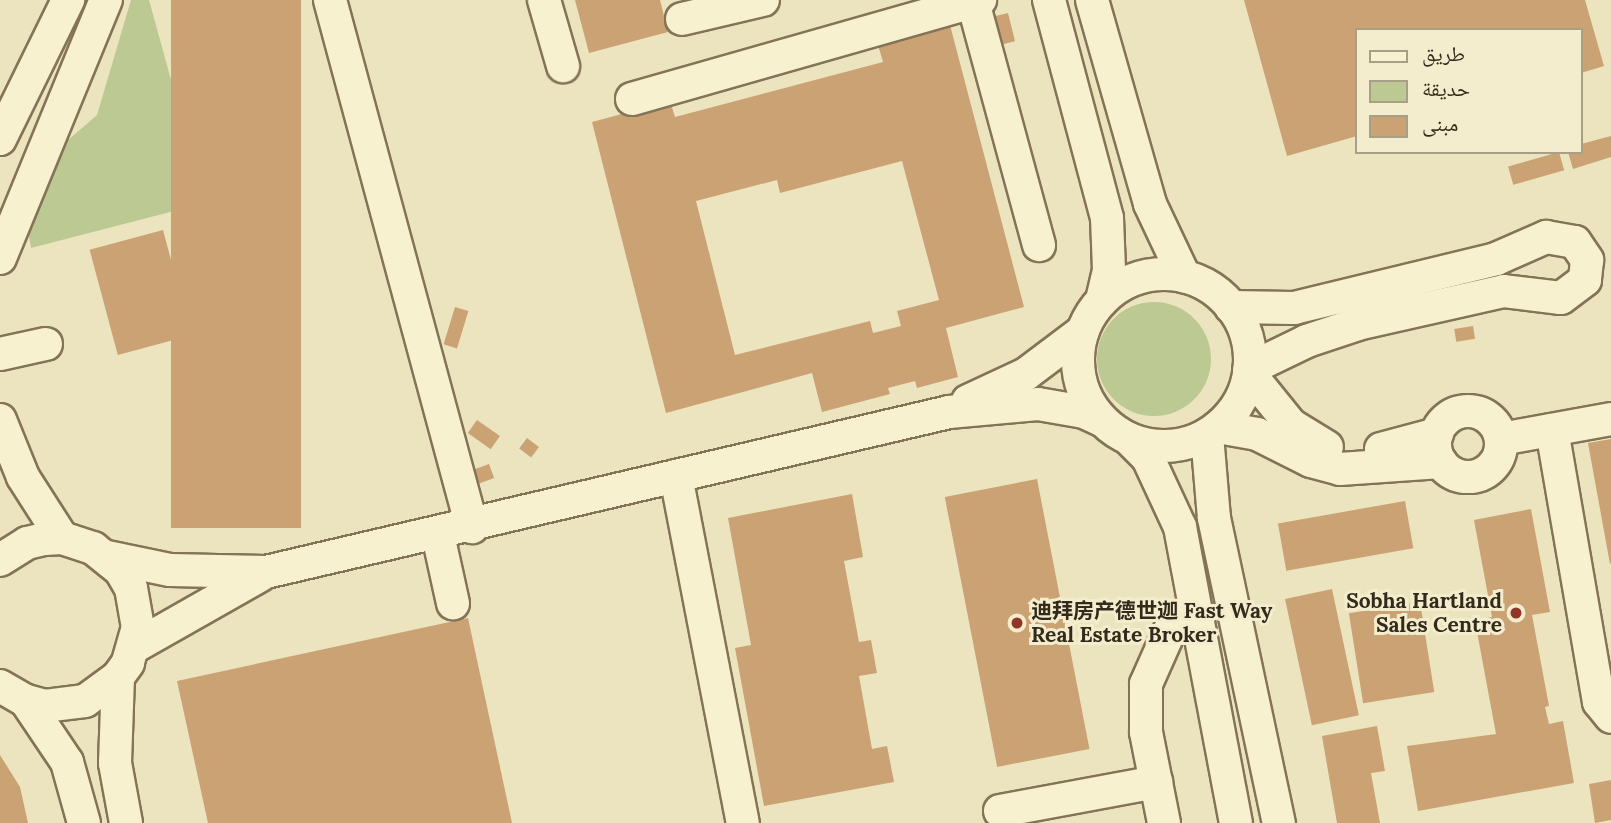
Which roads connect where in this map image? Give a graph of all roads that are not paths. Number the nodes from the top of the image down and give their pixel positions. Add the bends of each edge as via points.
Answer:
1 (68, 0) edge
2 (106, 0) edge
3 (330, 0) edge
4 (544, 0) edge
5 (763, 0) edge
6 (1049, 0) edge
7 (1092, 0) edge
8 (977, 1) edge
9 (682, 19) dead end
10 (563, 66) dead end
11 (632, 99) dead end
12 (0, 139) edge
13 (1039, 245) dead end
14 (0, 258) edge
15 (1599, 273) edge
16 (1184, 276) junction
17 (1102, 300) junction
18 (1231, 307) junction
19 (1083, 331) junction
20 (46, 344) dead end
21 (0, 354) edge
22 (1249, 371) junction
23 (949, 412) junction
24 (1611, 419) edge
25 (0, 420) edge
26 (1101, 420) junction
27 (1552, 430) junction
28 (1212, 431) junction
29 (1501, 439) junction
30 (1131, 440) junction
31 (1439, 448) junction
32 (676, 476) junction
33 (472, 527) junction
34 (438, 535) junction
35 (62, 538) junction
36 (107, 556) junction
37 (0, 560) edge
38 (266, 572) junction
39 (453, 603) dead end
40 (1195, 608) junction
41 (134, 647) junction
42 (1602, 659) edge
43 (118, 677) junction
44 (13, 694) edge
45 (1611, 717) edge
46 (1156, 782) junction
47 (1000, 811) dead end
48 (84, 823) edge
49 (126, 823) edge
50 (743, 823) edge
51 (1164, 823) edge
52 (1236, 823) edge
53 (1279, 823) edge

1 - 12 street
2 - 14 street
3 - 33 street
4 - 10 street
5 - 9 street
6 - 17 street via 1107,218 1109,270
7 - 16 street via 1150,204
8 - 11 street
8 - 13 street
15 - 18 street via 1575,242 1546,237 1496,259 1294,308
15 - 22 street via 1561,298 1504,291 1359,324 1307,341
16 - 17 street via 1140,277
16 - 18 street via 1218,293
17 - 19 street
18 - 22 street via 1249,347
19 - 23 street via 1026,374
19 - 26 street via 1079,378
20 - 21 street
22 - 28 street via 1238,403
22 - 31 street via 1291,425 1337,450
23 - 26 street via 1038,404 1084,412
23 - 32 street
24 - 27 street
25 - 35 street via 23,477
26 - 30 street
27 - 29 street
27 - 42 street
28 - 30 street via 1169,447
28 - 31 street via 1257,434 1325,467 1355,469
28 - 53 street via 1214,518
29 - 31 street via 1491,420 1471,411 1450,417
29 - 31 street via 1498,458 1475,476 1456,474
30 - 40 street via 1148,458 1171,503
32 - 33 street
32 - 50 street
33 - 34 street
34 - 38 street
34 - 39 street
35 - 36 street
35 - 37 street via 27,543
36 - 38 street via 170,570
36 - 41 street via 121,571 137,607
38 - 41 street
40 - 46 street via 1170,630 1146,684 1146,732
40 - 52 street
41 - 43 street
42 - 45 street via 1599,702
43 - 44 street via 85,701 66,706
43 - 49 street via 115,763
44 - 48 street via 67,762
46 - 47 street
46 - 51 street

